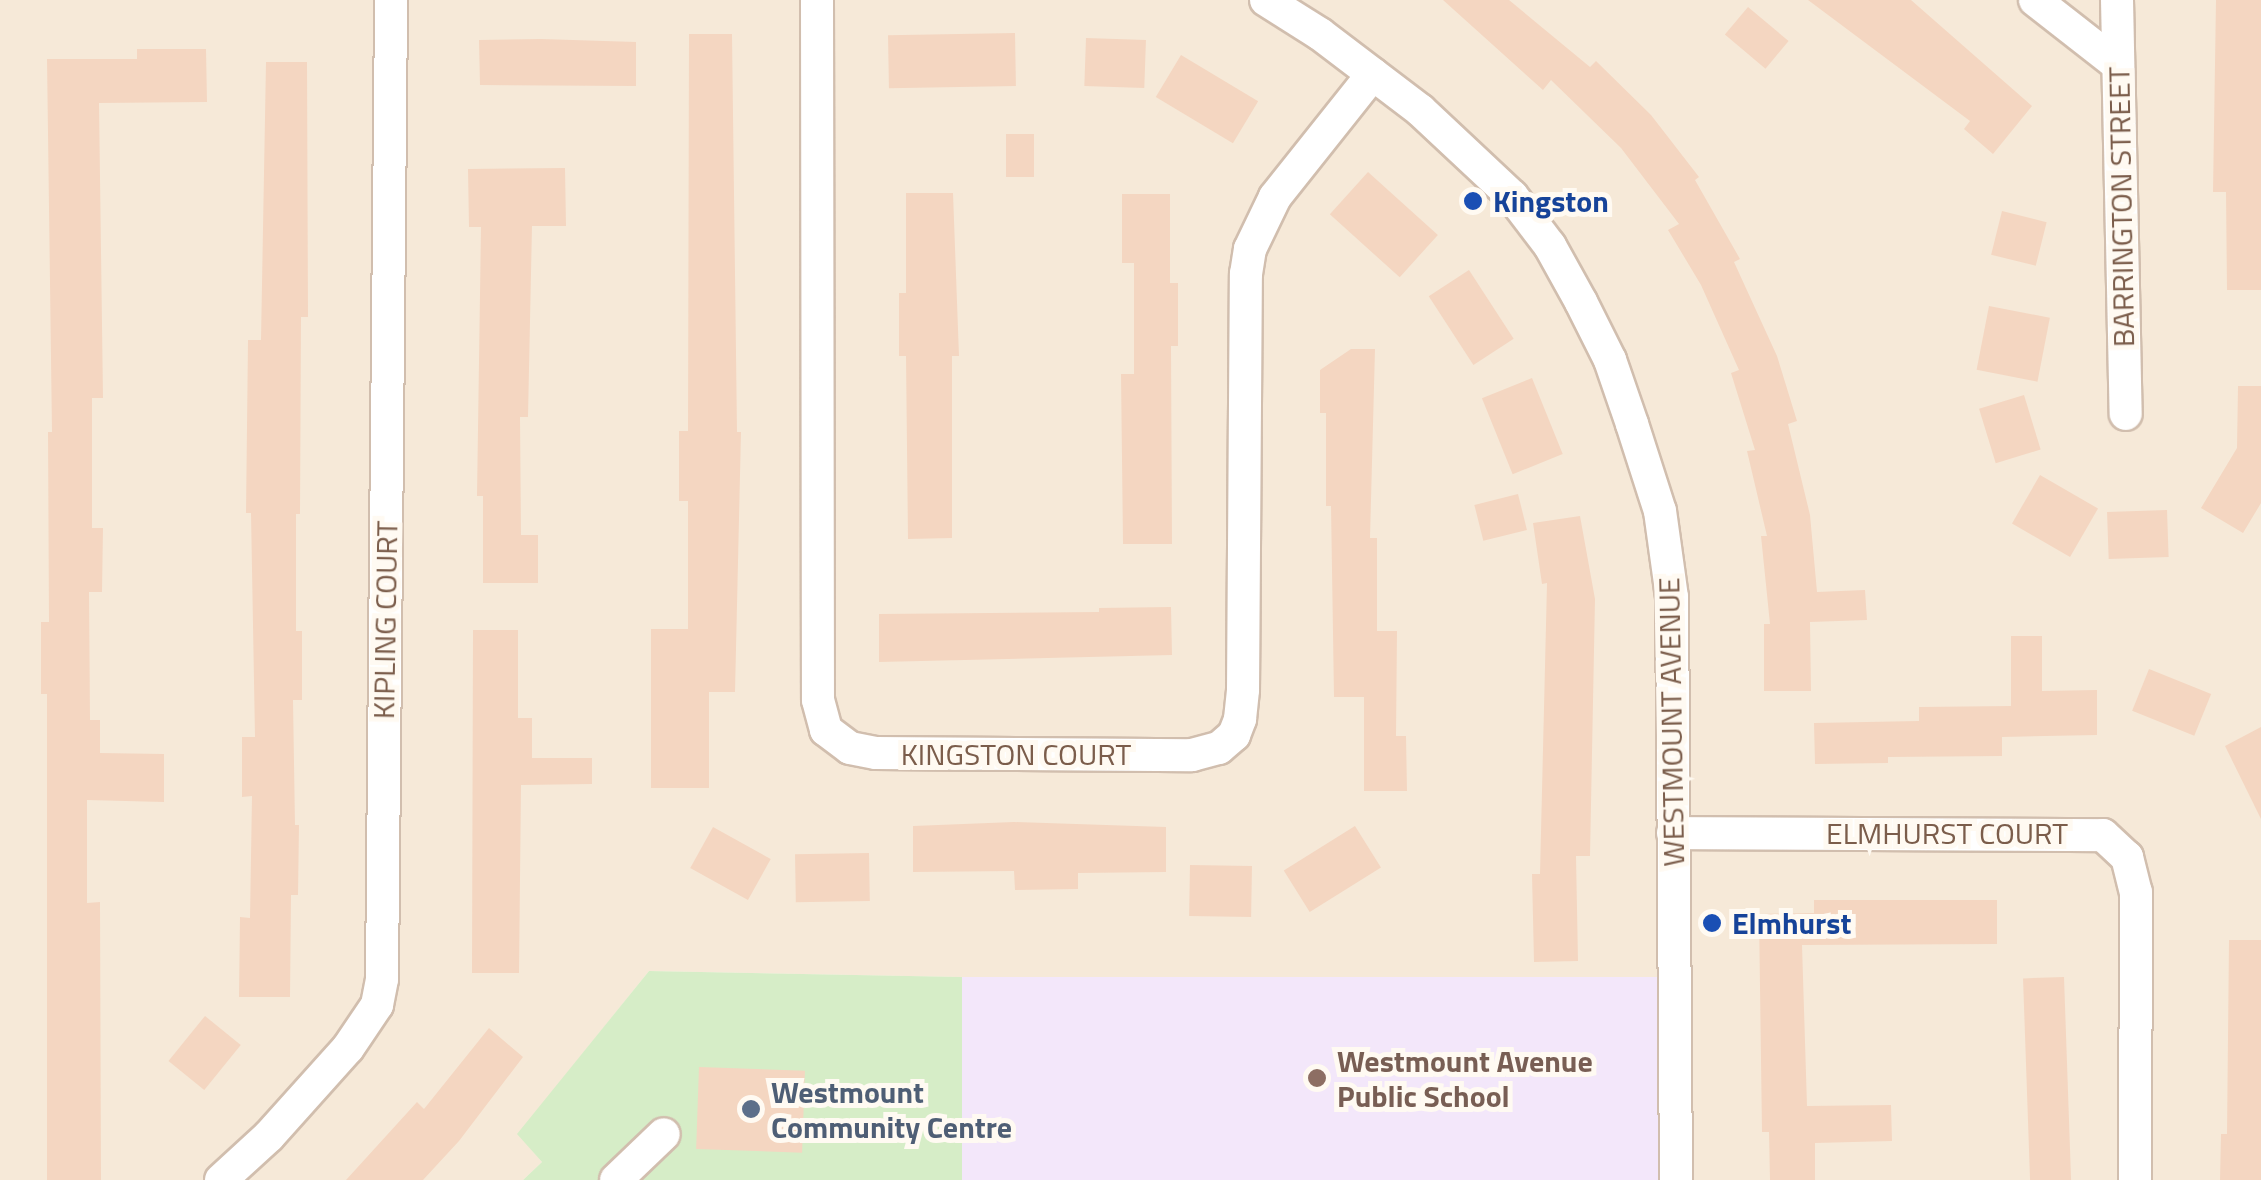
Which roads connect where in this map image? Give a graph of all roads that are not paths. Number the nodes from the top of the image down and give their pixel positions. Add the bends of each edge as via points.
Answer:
1 (391, 0) edge
2 (817, 0) edge
3 (1266, 0) edge
4 (2035, 0) edge
5 (2117, 0) edge
6 (2116, 64) junction
7 (1373, 74) junction
8 (2126, 414) dead end
9 (1674, 833) junction
10 (664, 1134) dead end
11 (222, 1180) edge
12 (616, 1180) edge
13 (1676, 1180) edge
14 (2135, 1180) edge

1 - 11 street, KIPLING COURT via 382,979 378,1005 348,1048
2 - 7 street, KINGSTON COURT via 818,700 826,730 850,748 876,753 1192,755 1219,748 1234,735 1242,690 1250,249 1275,197
3 - 7 street, WESTMOUNT AVENUE
4 - 6 street
5 - 6 street, BARRINGTON STREET
6 - 8 street, BARRINGTON STREET
7 - 9 street, WESTMOUNT AVENUE via 1472,154 1512,196 1550,246 1610,360 1660,511 1672,596
9 - 13 street, WESTMOUNT AVENUE
9 - 14 street, ELMHURST COURT via 2103,836 2127,856 2136,892
10 - 12 street

